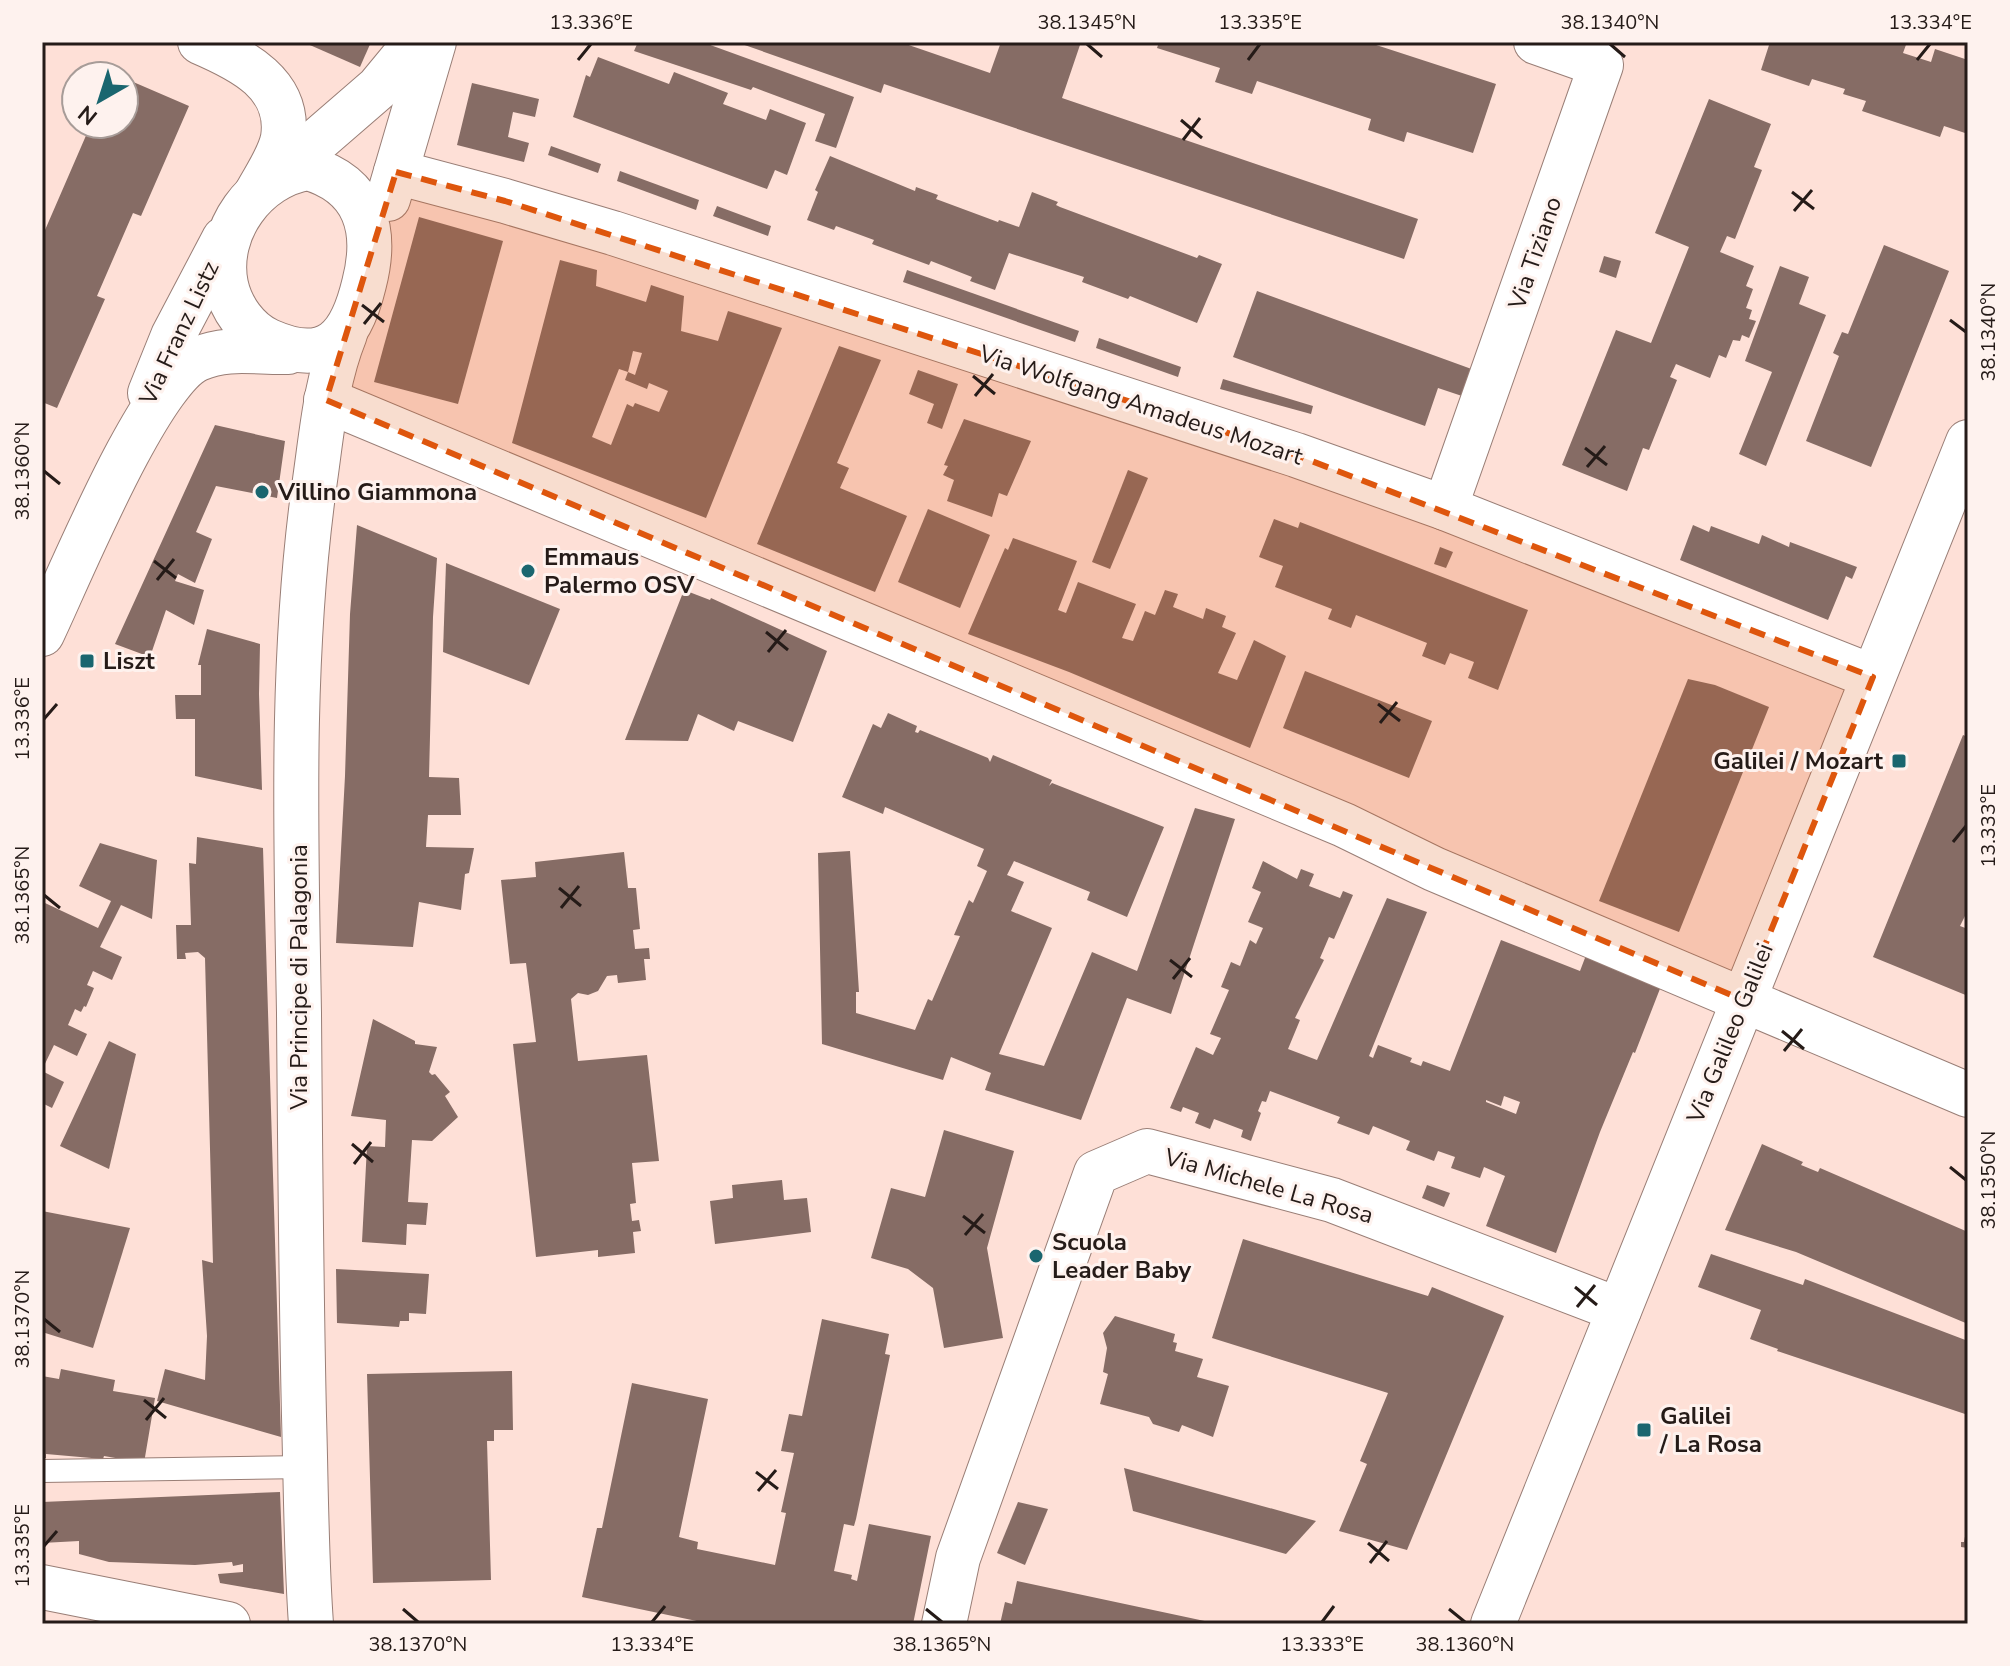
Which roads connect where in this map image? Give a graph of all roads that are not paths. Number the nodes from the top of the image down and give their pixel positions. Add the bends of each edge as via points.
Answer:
1 (200, 42) edge
2 (416, 42) edge
3 (434, 42) edge
4 (1536, 42) edge
5 (396, 172) junction
6 (254, 199) junction
7 (368, 271) junction
8 (330, 342) junction
9 (326, 400) junction
10 (1968, 442) edge
11 (132, 444) junction
12 (1445, 508) junction
13 (42, 634) edge
14 (1873, 677) junction
15 (1743, 1000) junction
16 (1968, 1095) edge
17 (1619, 1310) junction
18 (306, 1467) junction
19 (42, 1471) edge
20 (42, 1587) edge
21 (228, 1624) edge
22 (311, 1624) edge
23 (944, 1624) edge
24 (1493, 1624) edge

1 - 6 street, Via Franz Listz via 262,76 283,114 282,139
2 - 6 street via 378,88
3 - 5 street
4 - 12 street, Via Tiziano via 1601,65
5 - 7 street
5 - 12 street, Via Wolfgang Amadeus Mozart via 613,233
6 - 7 street via 292,171 325,173 362,208 371,248
6 - 8 street via 226,251 224,275 237,313 265,339 294,349
6 - 11 street, Via Franz Listz via 173,336
7 - 8 street, Via Principe di Palagonia via 358,310
8 - 9 street, Via Principe di Palagonia via 333,367
8 - 11 street, Via Franz Listz via 260,353 233,349 195,360 154,404
9 - 15 street via 1344,825 1434,869
9 - 18 street, Via Principe di Palagonia via 300,620 298,973
10 - 14 street, Via Galileo Galilei
11 - 13 street, Via Franz Listz
12 - 14 street, Via Wolfgang Amadeus Mozart
14 - 15 street, Via Galileo Galilei
15 - 16 street
15 - 17 street, Via Galileo Galilei
17 - 23 street, Via Michele La Rosa via 1332,1200 1147,1151 1096,1173 958,1558
17 - 24 street, Via Galileo Galilei
18 - 19 lane
18 - 22 street, Via Principe di Palagonia
20 - 21 street

